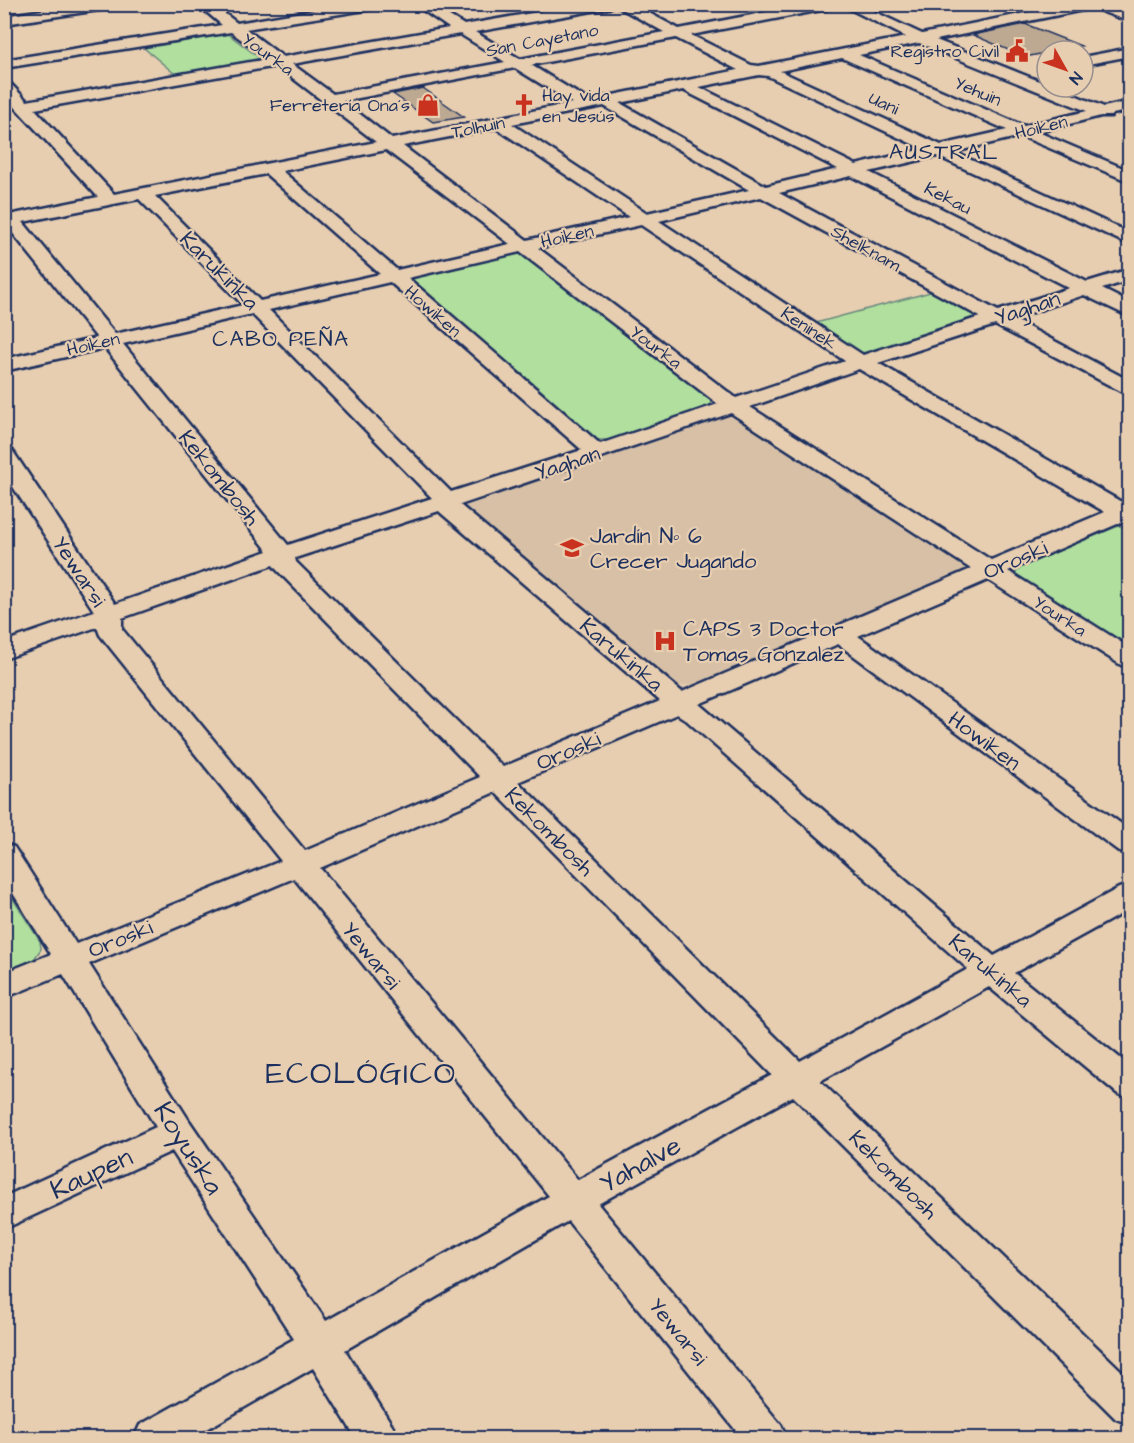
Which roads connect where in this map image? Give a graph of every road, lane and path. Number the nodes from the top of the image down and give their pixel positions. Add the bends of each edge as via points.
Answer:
1 (113, 4) edge
2 (203, 4) edge
3 (378, 4) edge
4 (420, 4) edge
5 (609, 4) edge
6 (621, 4) edge
7 (832, 4) edge
8 (846, 4) edge
9 (1094, 4) edge
10 (44, 14) junction
11 (1130, 18) edge
12 (4, 20) edge
13 (233, 28) junction
14 (461, 30) junction
15 (680, 34) junction
16 (922, 39) junction
17 (81, 52) junction
18 (1130, 52) edge
19 (844, 54) junction
20 (1095, 59) edge
21 (279, 62) junction
22 (4, 64) edge
23 (520, 64) junction
24 (759, 71) junction
25 (1035, 71) edge
26 (1014, 75) junction
27 (4, 85) edge
28 (684, 86) junction
29 (330, 99) junction
30 (606, 101) junction
31 (586, 105) junction
32 (1130, 105) edge
33 (25, 106) junction
34 (1102, 111) junction
35 (1130, 122) edge
36 (500, 123) junction
37 (1022, 132) junction
38 (389, 145) junction
39 (939, 151) junction
40 (270, 169) junction
41 (854, 171) junction
42 (1130, 177) edge
43 (763, 191) junction
44 (144, 194) junction
45 (110, 200) junction
46 (641, 218) junction
47 (8, 221) edge
48 (1130, 240) edge
49 (522, 246) junction
50 (1130, 274) edge
51 (392, 275) junction
52 (1084, 289) junction
53 (256, 307) junction
54 (1130, 311) edge
55 (993, 318) junction
56 (109, 340) junction
57 (861, 362) junction
58 (4, 364) edge
59 (1130, 390) edge
60 (734, 406) junction
61 (597, 452) junction
62 (4, 454) edge
63 (447, 501) junction
64 (1127, 514) edge
65 (283, 554) junction
66 (989, 570) junction
67 (110, 616) junction
68 (841, 635) junction
69 (4, 651) edge
70 (1130, 660) edge
71 (679, 703) junction
72 (499, 780) junction
73 (1130, 845) edge
74 (4, 854) edge
75 (299, 865) junction
76 (1130, 895) edge
77 (71, 958) junction
78 (991, 971) junction
79 (4, 986) edge
80 (796, 1078) junction
81 (1130, 1085) edge
82 (178, 1132) junction
83 (572, 1201) junction
84 (4, 1214) edge
85 (320, 1345) junction
86 (1130, 1406) edge
87 (154, 1438) edge
88 (378, 1438) edge
89 (767, 1438) edge

1 - 10 street
2 - 13 street, Yourka
3 - 13 street
4 - 14 street
5 - 14 street
6 - 15 street, Uani
7 - 15 street, San Cayetano
8 - 16 street
9 - 11 street
9 - 16 street, Tolhuin
10 - 12 street
10 - 17 street
13 - 17 street
13 - 21 street, Yourka
14 - 21 street
14 - 23 street
15 - 23 street, San Cayetano
15 - 24 street, Uani via 747,69
16 - 19 street, Tolhuin
16 - 26 street
17 - 22 street
18 - 20 street
19 - 24 street, Tolhuin
19 - 37 street, Yehuin
21 - 29 street, Yourka
21 - 33 street
23 - 29 street, San Cayetano
23 - 31 street
24 - 28 street, Tolhuin
24 - 39 street, Uani via 771,72
25 - 26 street
26 - 34 street
27 - 33 street
28 - 30 street, Tolhuin
28 - 41 street, Kekau
29 - 38 street, Yourka
30 - 31 street, Tolhuin
30 - 43 street, Shelknam
31 - 36 street, Tolhuin
32 - 34 street, Hoiken
33 - 45 street
34 - 35 street
34 - 37 street, Hoiken
36 - 38 street, Tolhuin
36 - 46 street, Keninek
37 - 39 street, Hoiken
37 - 42 street, Yehuin
38 - 40 street, Tolhuin
38 - 49 street, Yourka
39 - 41 street, Hoiken
39 - 48 street, Uani
40 - 44 street, Tolhuin
40 - 51 street, Howiken
41 - 43 street, Hoiken
41 - 52 street, Kekau
43 - 46 street, Hoiken
43 - 55 street, Shelknam
44 - 45 street, Tolhuin
44 - 53 street, Karukinka
45 - 47 street, Tolhuin
46 - 49 street, Hoiken
46 - 57 street, Keninek
47 - 56 street, Kekombosh
49 - 51 street, Hoiken
49 - 60 street, Yourka
50 - 52 street, Yaghan
51 - 53 street, Hoiken
51 - 61 street, Howiken
52 - 54 street, Kekau
52 - 55 street, Yaghan
53 - 56 street, Hoiken
53 - 63 street, Karukinka
55 - 57 street, Yaghan
55 - 59 street, Shelknam
56 - 58 street, Hoiken
56 - 65 street, Kekombosh
57 - 60 street, Yaghan
57 - 64 street, Keninek
60 - 61 street, Yaghan
60 - 66 street, Yourka
61 - 63 street, Yaghan
62 - 67 street, Yewarsi
63 - 65 street, Yaghan
63 - 71 street, Karukinka via 449,508
64 - 66 street, Oroski
65 - 67 street, Yaghan
65 - 72 street, Kekombosh via 284,564
66 - 68 street, Oroski
66 - 70 street, Yourka
67 - 69 street, Yaghan
67 - 75 street, Yewarsi via 109,630
68 - 71 street, Oroski
68 - 73 street, Howiken
71 - 72 street, Oroski
71 - 78 street, Karukinka
72 - 75 street, Oroski
72 - 80 street, Kekombosh
74 - 77 street, Koyuska
75 - 77 street, Oroski
75 - 83 street, Yewarsi
76 - 78 street, Yahalve
77 - 79 street, Oroski
77 - 82 street, Koyuska
78 - 80 street, Yahalve
78 - 81 street, Karukinka
80 - 83 street, Yahalve
80 - 86 street, Kekombosh
82 - 84 street, Kaupen
82 - 85 street, Koyuska
83 - 85 street, Yahalve
83 - 89 street, Yewarsi
85 - 87 street, Yahalve
85 - 88 street, Koyuska

